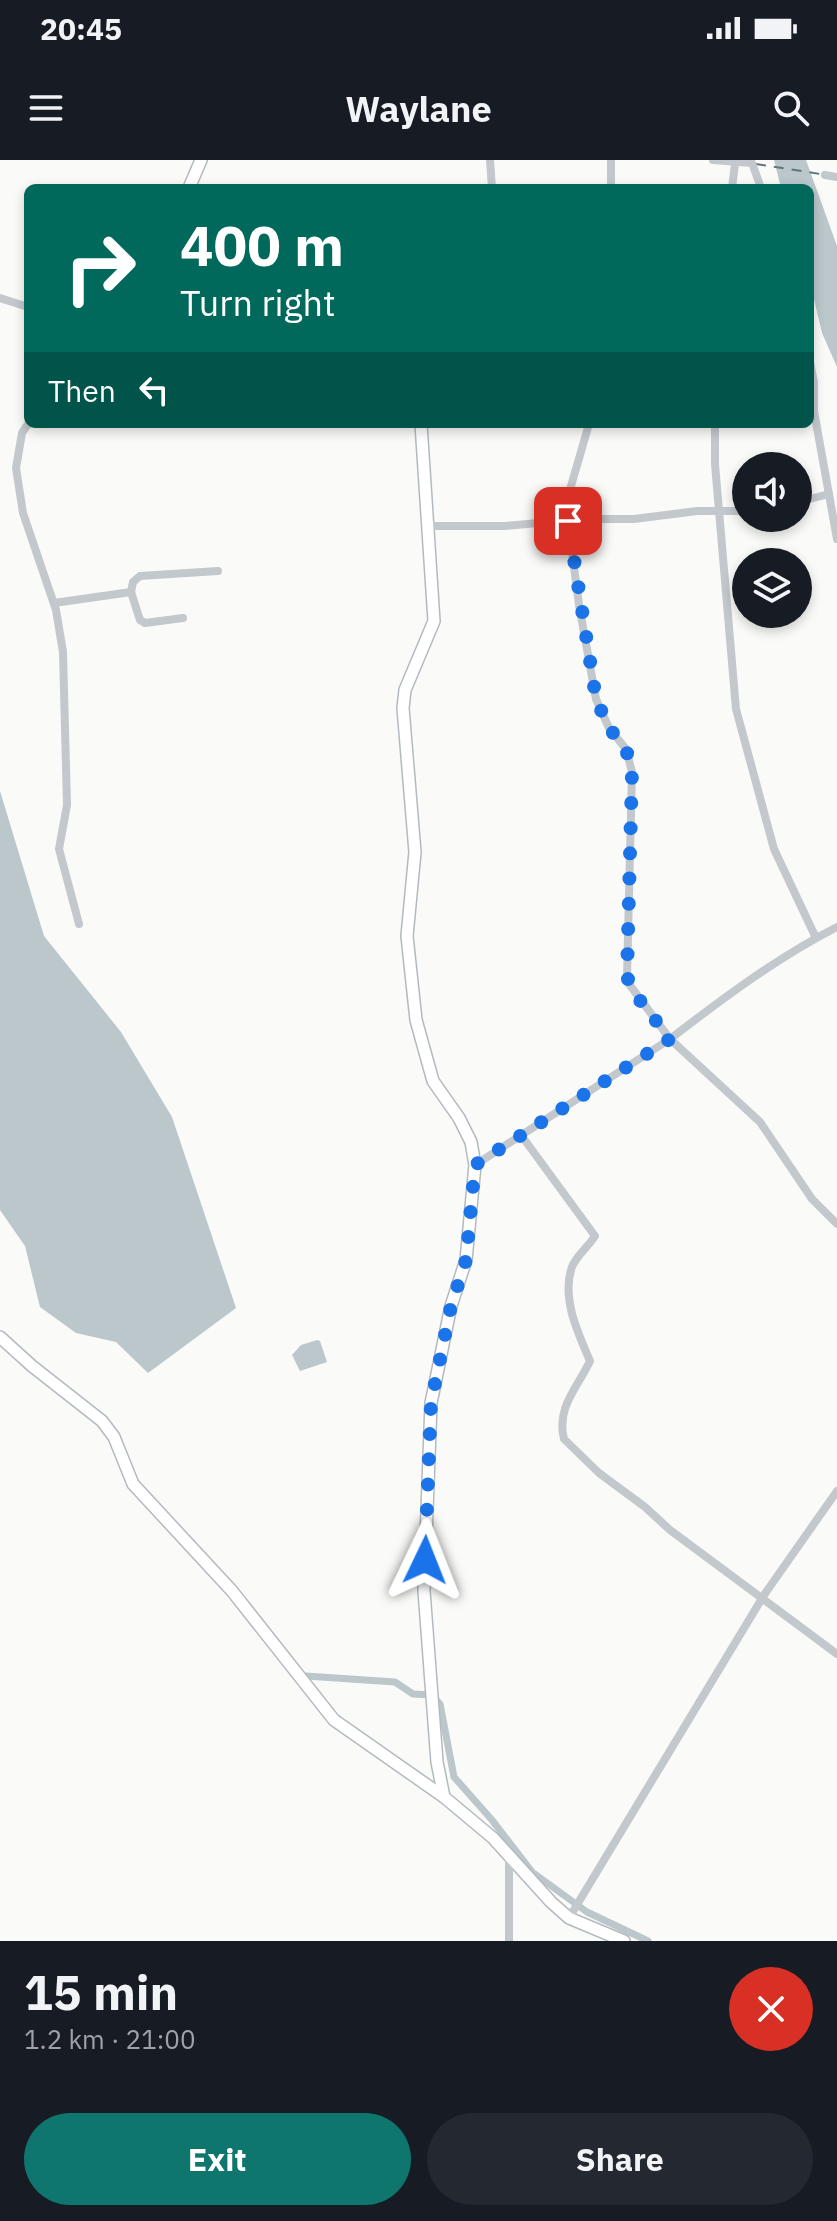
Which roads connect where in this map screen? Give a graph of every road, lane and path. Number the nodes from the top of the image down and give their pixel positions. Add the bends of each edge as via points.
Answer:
1 (201, 160) edge
2 (490, 160) edge
3 (611, 160) edge
4 (713, 160) edge
5 (735, 164) junction
6 (825, 175) dead end
7 (837, 177) edge
8 (191, 184) edge
9 (492, 184) edge
10 (611, 184) edge
11 (732, 184) edge
12 (760, 184) edge
13 (0, 298) edge
14 (24, 306) edge
15 (814, 382) edge
16 (814, 411) edge
17 (814, 411) edge
18 (26, 428) edge
19 (421, 428) edge
20 (588, 428) edge
21 (715, 428) edge
22 (829, 494) junction
23 (812, 498) edge
24 (720, 512) junction
25 (732, 512) edge
26 (568, 521) junction
27 (427, 526) junction
28 (837, 539) edge
29 (218, 571) dead end
30 (131, 592) junction
31 (54, 603) junction
32 (183, 618) dead end
33 (79, 924) dead end
34 (837, 927) edge
35 (816, 938) junction
36 (670, 1039) junction
37 (521, 1135) junction
38 (475, 1165) junction
39 (837, 1224) edge
40 (0, 1337) edge
41 (837, 1491) edge
42 (762, 1599) junction
43 (837, 1654) edge
44 (444, 1797) junction
45 (509, 1858) junction
46 (572, 1915) junction
47 (509, 1941) edge
48 (624, 1941) edge

1 - 8 main road
2 - 9 street
3 - 10 street
4 - 5 street
5 - 11 street
5 - 12 street via 752,163
6 - 7 street
13 - 14 street
15 - 17 street
16 - 22 street
18 - 31 street via 17,449 17,477 23,513
19 - 27 main road
20 - 26 street via 569,493
21 - 24 street
22 - 23 street
22 - 28 street
24 - 25 street
24 - 26 street
24 - 35 street via 736,709 774,849
26 - 27 street
26 - 36 street via 596,699 626,749 632,772 627,977
27 - 38 main road via 434,621 405,690 403,708 415,852 407,936 416,1020 433,1081 459,1118
29 - 30 street via 140,576
30 - 31 street
30 - 32 street via 145,623
31 - 33 street via 63,652 67,805 59,849
34 - 35 street
35 - 36 street
36 - 37 street
36 - 39 street via 760,1122 812,1199
37 - 38 street
37 - 42 street via 595,1236 572,1266 571,1311 590,1361 571,1390 564,1439 599,1473
38 - 44 main road via 466,1260 431,1403 424,1591
40 - 44 main road via 102,1421 133,1484 232,1591 334,1720
41 - 42 street
42 - 43 street
42 - 46 street
44 - 45 main road
45 - 46 main road
45 - 47 street
46 - 48 main road

